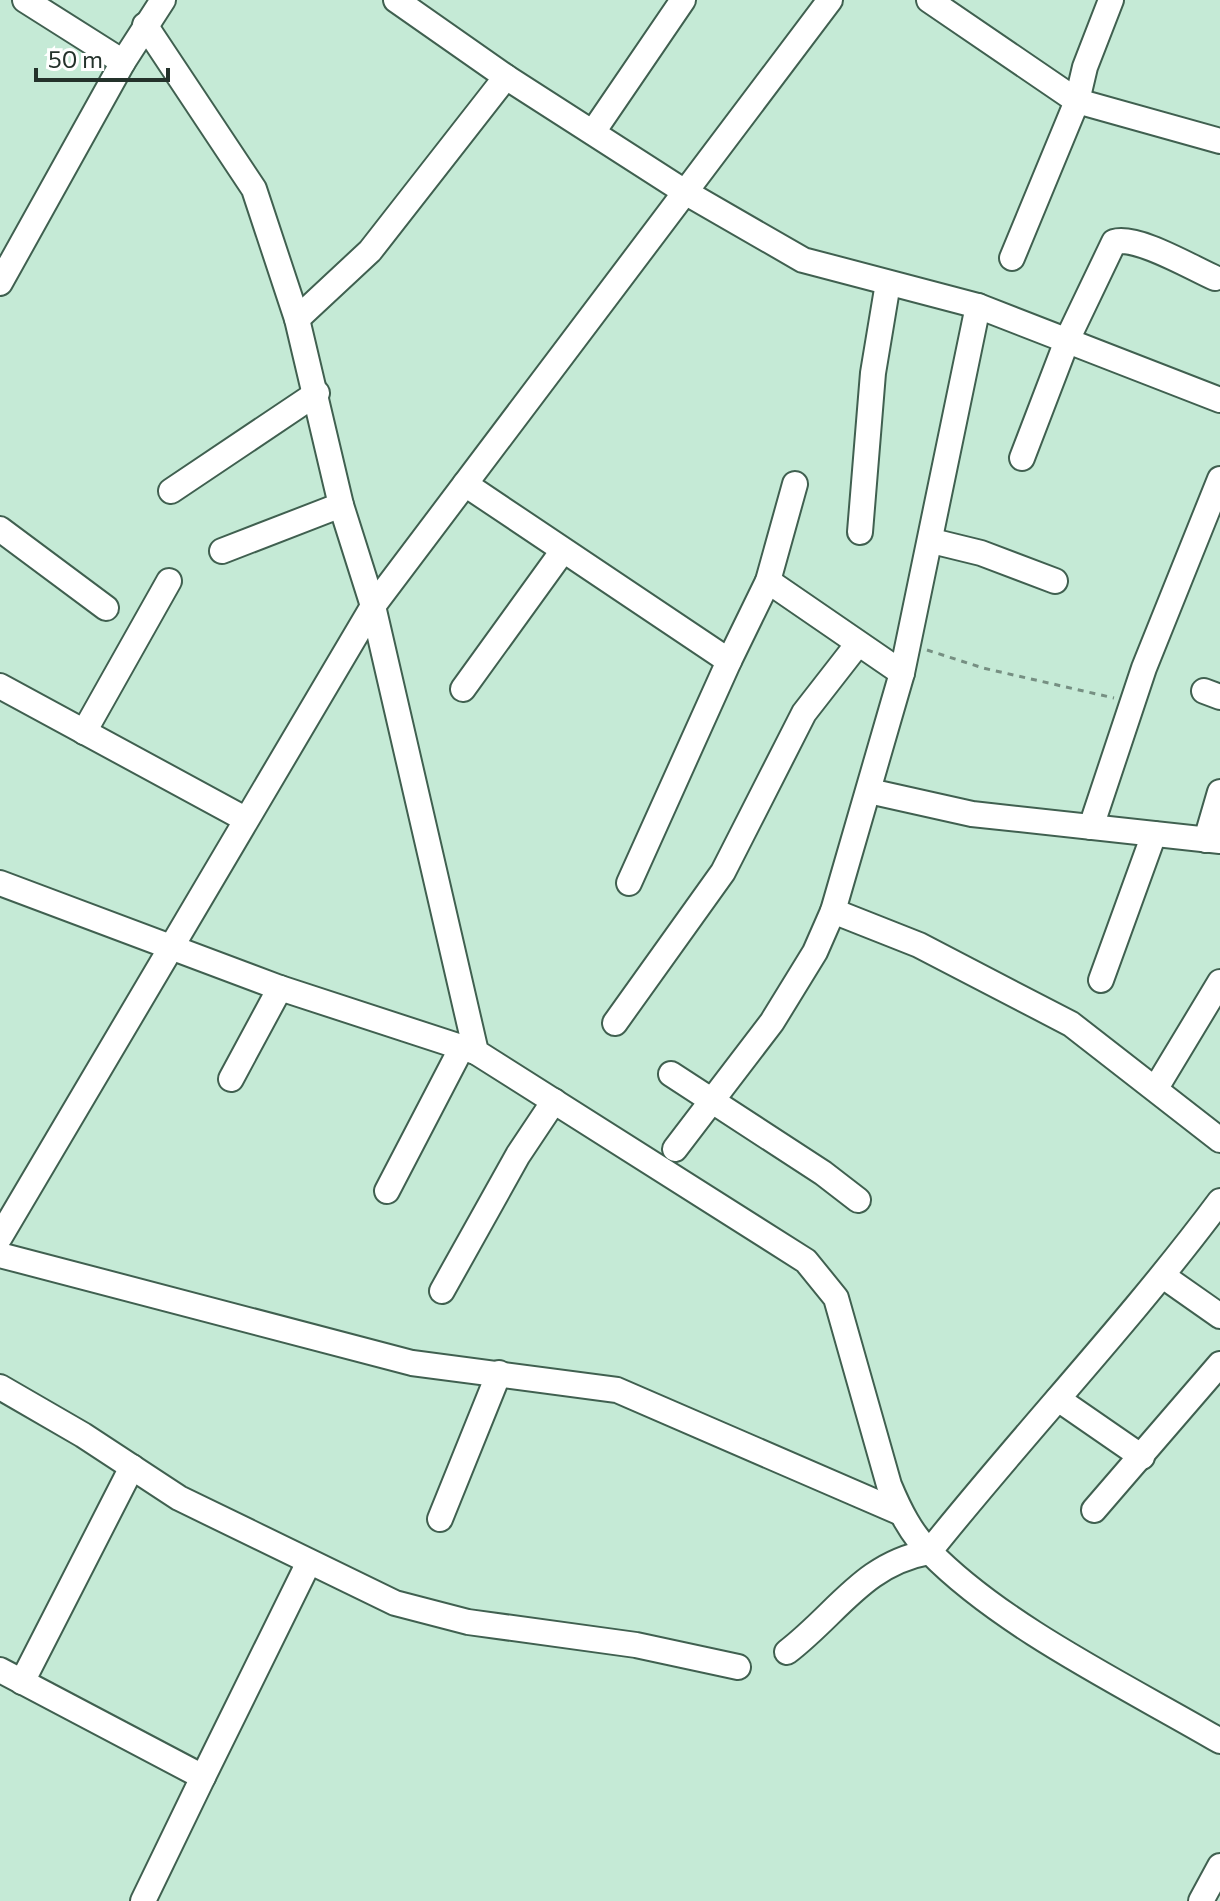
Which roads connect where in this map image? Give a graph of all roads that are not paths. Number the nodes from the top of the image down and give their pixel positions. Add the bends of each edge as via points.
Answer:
1 (25, 0) edge
2 (163, 0) edge
3 (396, 0) edge
4 (683, 0) edge
5 (830, 0) edge
6 (929, 0) edge
7 (1111, 0) edge
8 (145, 25) junction
9 (123, 62) junction
10 (506, 77) junction
11 (1077, 101) junction
12 (593, 132) junction
13 (1220, 141) edge
14 (685, 192) junction
15 (1012, 258) dead end
16 (1215, 278) dead end
17 (0, 283) edge
18 (888, 283) junction
19 (978, 306) junction
20 (297, 319) junction
21 (1068, 338) junction
22 (317, 393) junction
23 (1220, 400) edge
24 (1022, 458) dead end
25 (1220, 479) edge
26 (465, 484) junction
27 (795, 484) dead end
28 (171, 491) dead end
29 (341, 505) junction
30 (0, 529) edge
31 (860, 532) dead end
32 (932, 541) junction
33 (222, 551) dead end
34 (562, 552) junction
35 (169, 581) dead end
36 (768, 581) junction
37 (1055, 581) dead end
38 (373, 606) junction
39 (106, 608) dead end
40 (857, 645) junction
41 (729, 661) junction
42 (902, 673) junction
43 (0, 686) edge
44 (463, 689) dead end
45 (84, 732) junction
46 (869, 791) junction
47 (1220, 792) edge
48 (245, 819) junction
49 (1091, 827) junction
50 (1154, 834) junction
51 (1213, 840) edge
52 (0, 883) edge
53 (629, 883) dead end
54 (833, 911) junction
55 (171, 949) junction
56 (1101, 980) dead end
57 (1220, 982) edge
58 (280, 988) junction
59 (615, 1023) dead end
60 (469, 1050) junction
61 (671, 1074) dead end
62 (231, 1079) dead end
63 (1156, 1088) junction
64 (554, 1101) junction
65 (711, 1101) junction
66 (1220, 1140) edge
67 (675, 1149) dead end
68 (387, 1191) dead end
69 (858, 1200) dead end
70 (1220, 1201) edge
71 (0, 1237) edge
72 (0, 1255) edge
73 (1163, 1276) junction
74 (442, 1291) dead end
75 (1220, 1316) edge
76 (1220, 1364) edge
77 (499, 1373) junction
78 (0, 1387) edge
79 (1058, 1399) junction
80 (1142, 1457) junction
81 (132, 1467) junction
82 (1094, 1510) dead end
83 (901, 1513) junction
84 (440, 1519) dead end
85 (929, 1552) junction
86 (309, 1562) junction
87 (787, 1652) dead end
88 (738, 1667) dead end
89 (0, 1670) edge
90 (22, 1682) junction
91 (1220, 1741) edge
92 (203, 1777) junction
93 (1220, 1866) edge
94 (143, 1901) edge
95 (1201, 1901) edge

1 - 9 street
2 - 8 street
3 - 10 street
4 - 12 street
5 - 14 street
6 - 11 street
7 - 11 street
8 - 9 street
8 - 20 street via 254,189
9 - 17 street
10 - 12 street
10 - 20 street via 370,251
11 - 13 street
11 - 15 street
12 - 14 street
14 - 18 street via 803,260
14 - 26 street
16 - 21 street via 1138,243 1114,242
18 - 19 street
18 - 31 street via 873,373
19 - 21 street
19 - 32 street
20 - 22 street
21 - 23 street
21 - 24 street
22 - 28 street
22 - 29 street
25 - 49 street
26 - 34 street
26 - 38 street
27 - 36 street
29 - 33 street
29 - 38 street
30 - 39 street
32 - 37 street
32 - 42 street
34 - 41 street
34 - 44 street
35 - 45 street
36 - 40 street
36 - 41 street
38 - 48 street
38 - 60 street
40 - 42 street
40 - 59 street via 804,713 723,872
41 - 53 street
42 - 46 street
43 - 45 street
45 - 48 street
46 - 49 street via 972,814
46 - 54 street
47 - 51 street
48 - 55 street
49 - 50 street
50 - 51 street
50 - 56 street
52 - 55 street
54 - 63 street via 919,945 1020,995 1071,1024
54 - 65 street via 772,1022
55 - 58 street
55 - 71 street
57 - 63 street
58 - 60 street
58 - 62 street
60 - 64 street
60 - 68 street
61 - 65 street
63 - 66 street
64 - 74 street via 485,1210
64 - 83 street via 806,1261 836,1298
65 - 67 street
65 - 69 street
70 - 73 street
72 - 77 street via 412,1363
73 - 75 street
73 - 79 street
76 - 80 street
77 - 83 street via 617,1390
77 - 84 street
78 - 81 street
79 - 80 street
79 - 85 street
80 - 82 street
81 - 86 street via 179,1498
81 - 90 street
83 - 85 street
85 - 87 street via 881,1566
85 - 91 street via 1000,1612
86 - 88 street via 395,1603 468,1622 636,1645
86 - 92 street
89 - 90 street
90 - 92 street
92 - 94 street
93 - 95 street

